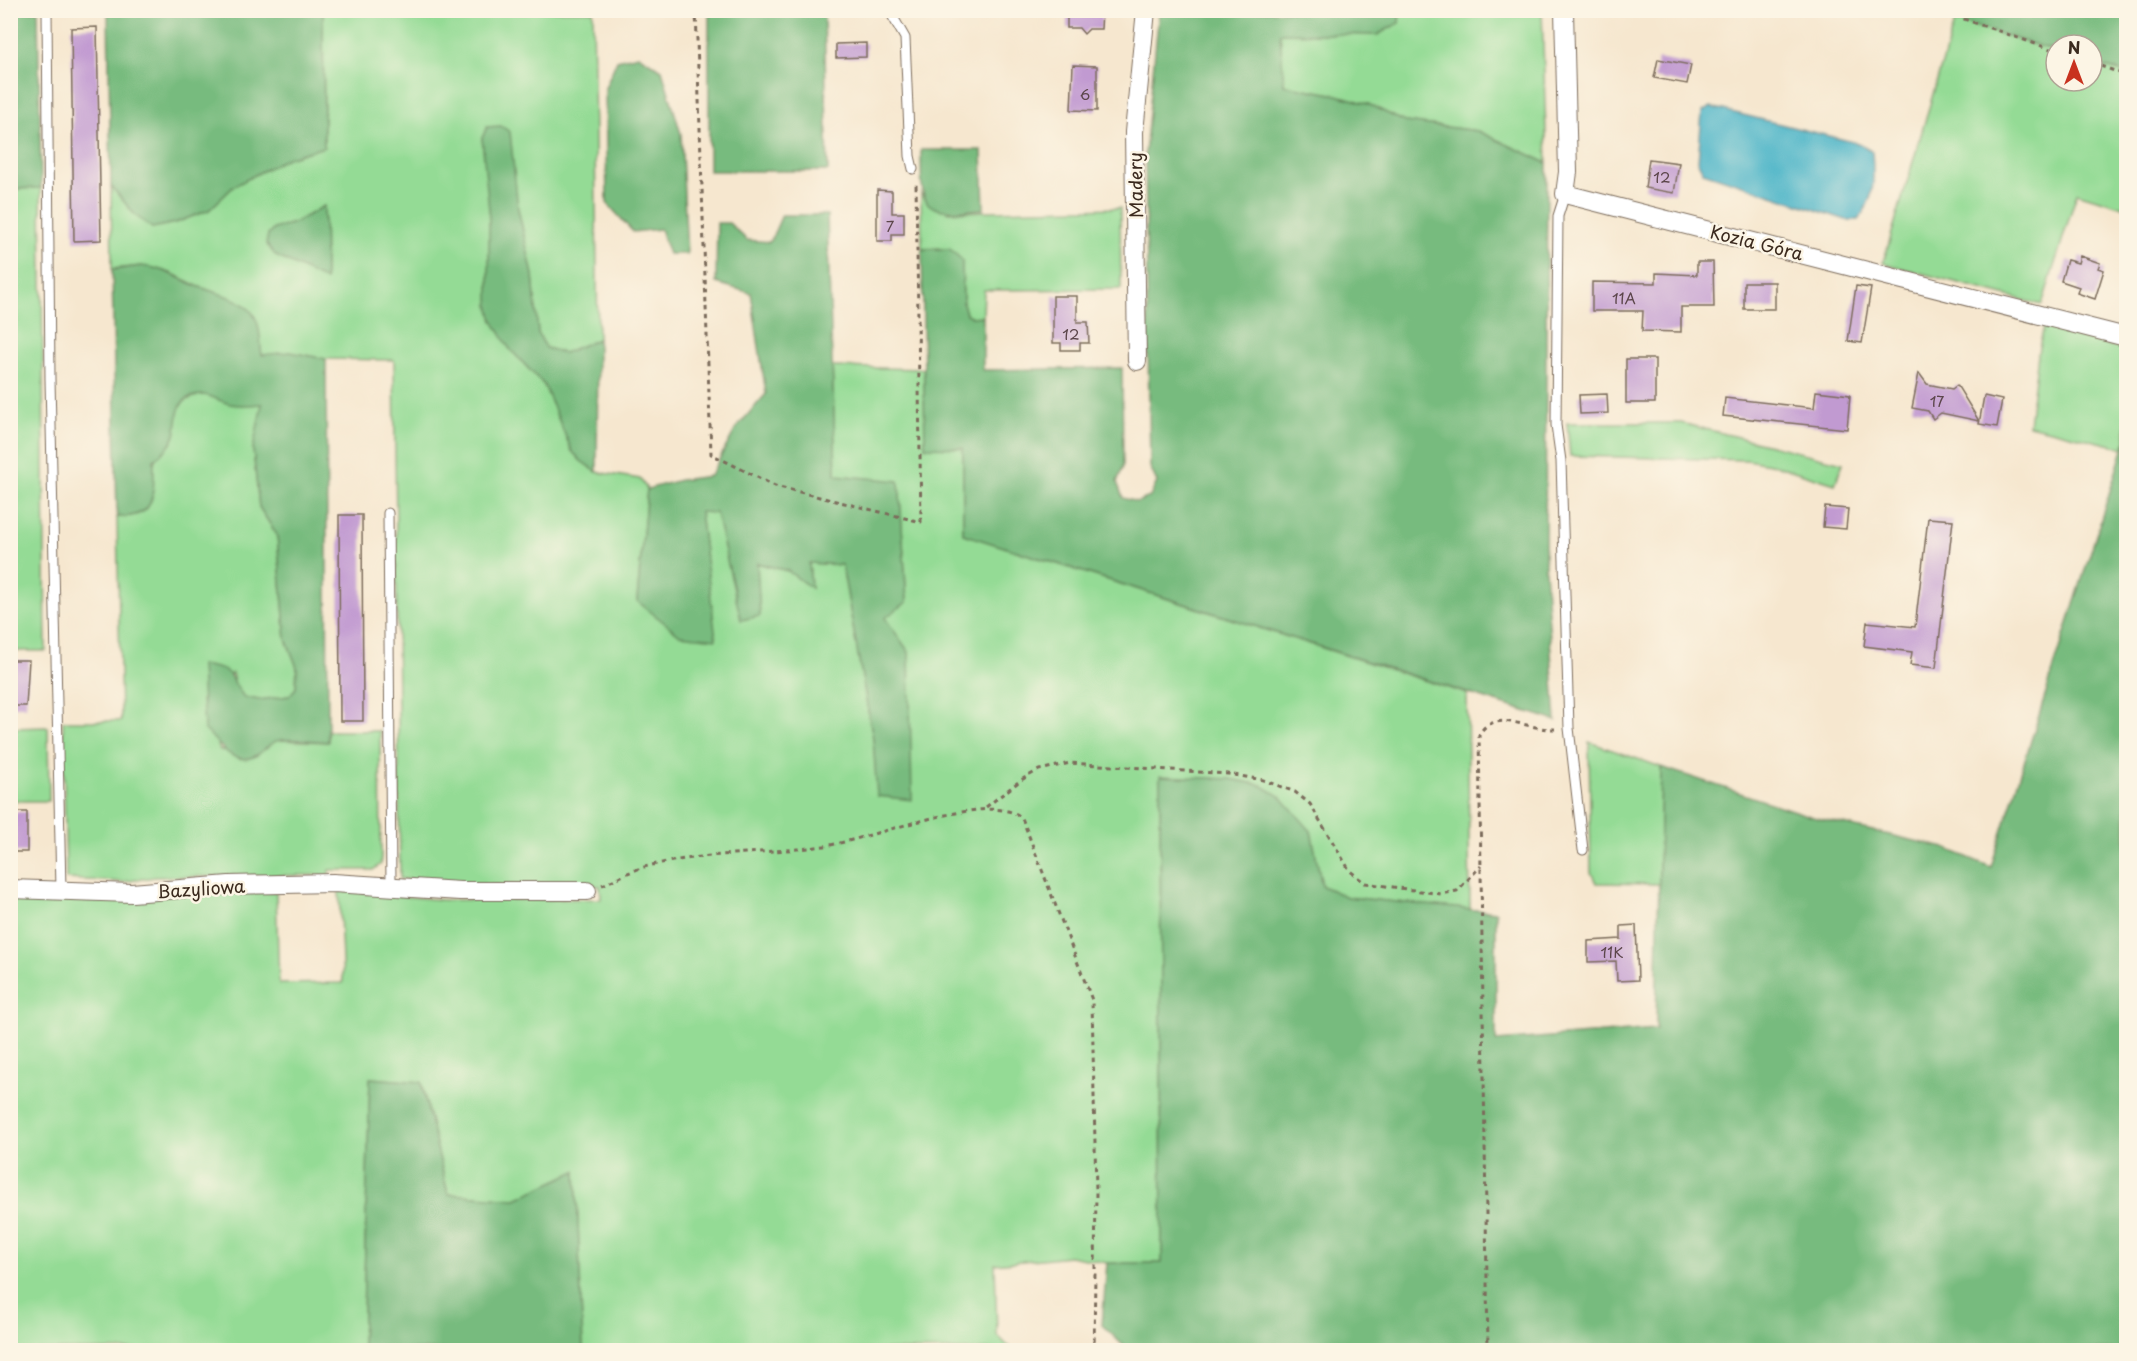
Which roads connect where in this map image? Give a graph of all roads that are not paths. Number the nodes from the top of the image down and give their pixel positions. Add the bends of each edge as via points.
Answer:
1 (47, 10) edge
2 (889, 10) edge
3 (1146, 10) edge
4 (1564, 10) edge
5 (913, 169) road end
6 (1565, 194) junction
7 (2127, 337) edge
8 (1137, 361) dead end
9 (388, 513) dead end
10 (1583, 850) dead end
11 (391, 885) junction
12 (10, 889) edge
13 (61, 890) junction
14 (587, 891) road end

1 - 13 lane
2 - 5 lane via 905,38
3 - 8 street, Madery via 1134,132
4 - 6 street via 1568,172
6 - 7 street, Kozia Góra
6 - 10 lane via 1558,216 1557,425 1569,728
9 - 11 lane
11 - 13 street, Bazyliowa via 230,885 132,893
11 - 14 street, Bazyliowa via 460,891
12 - 13 street, Bazyliowa

